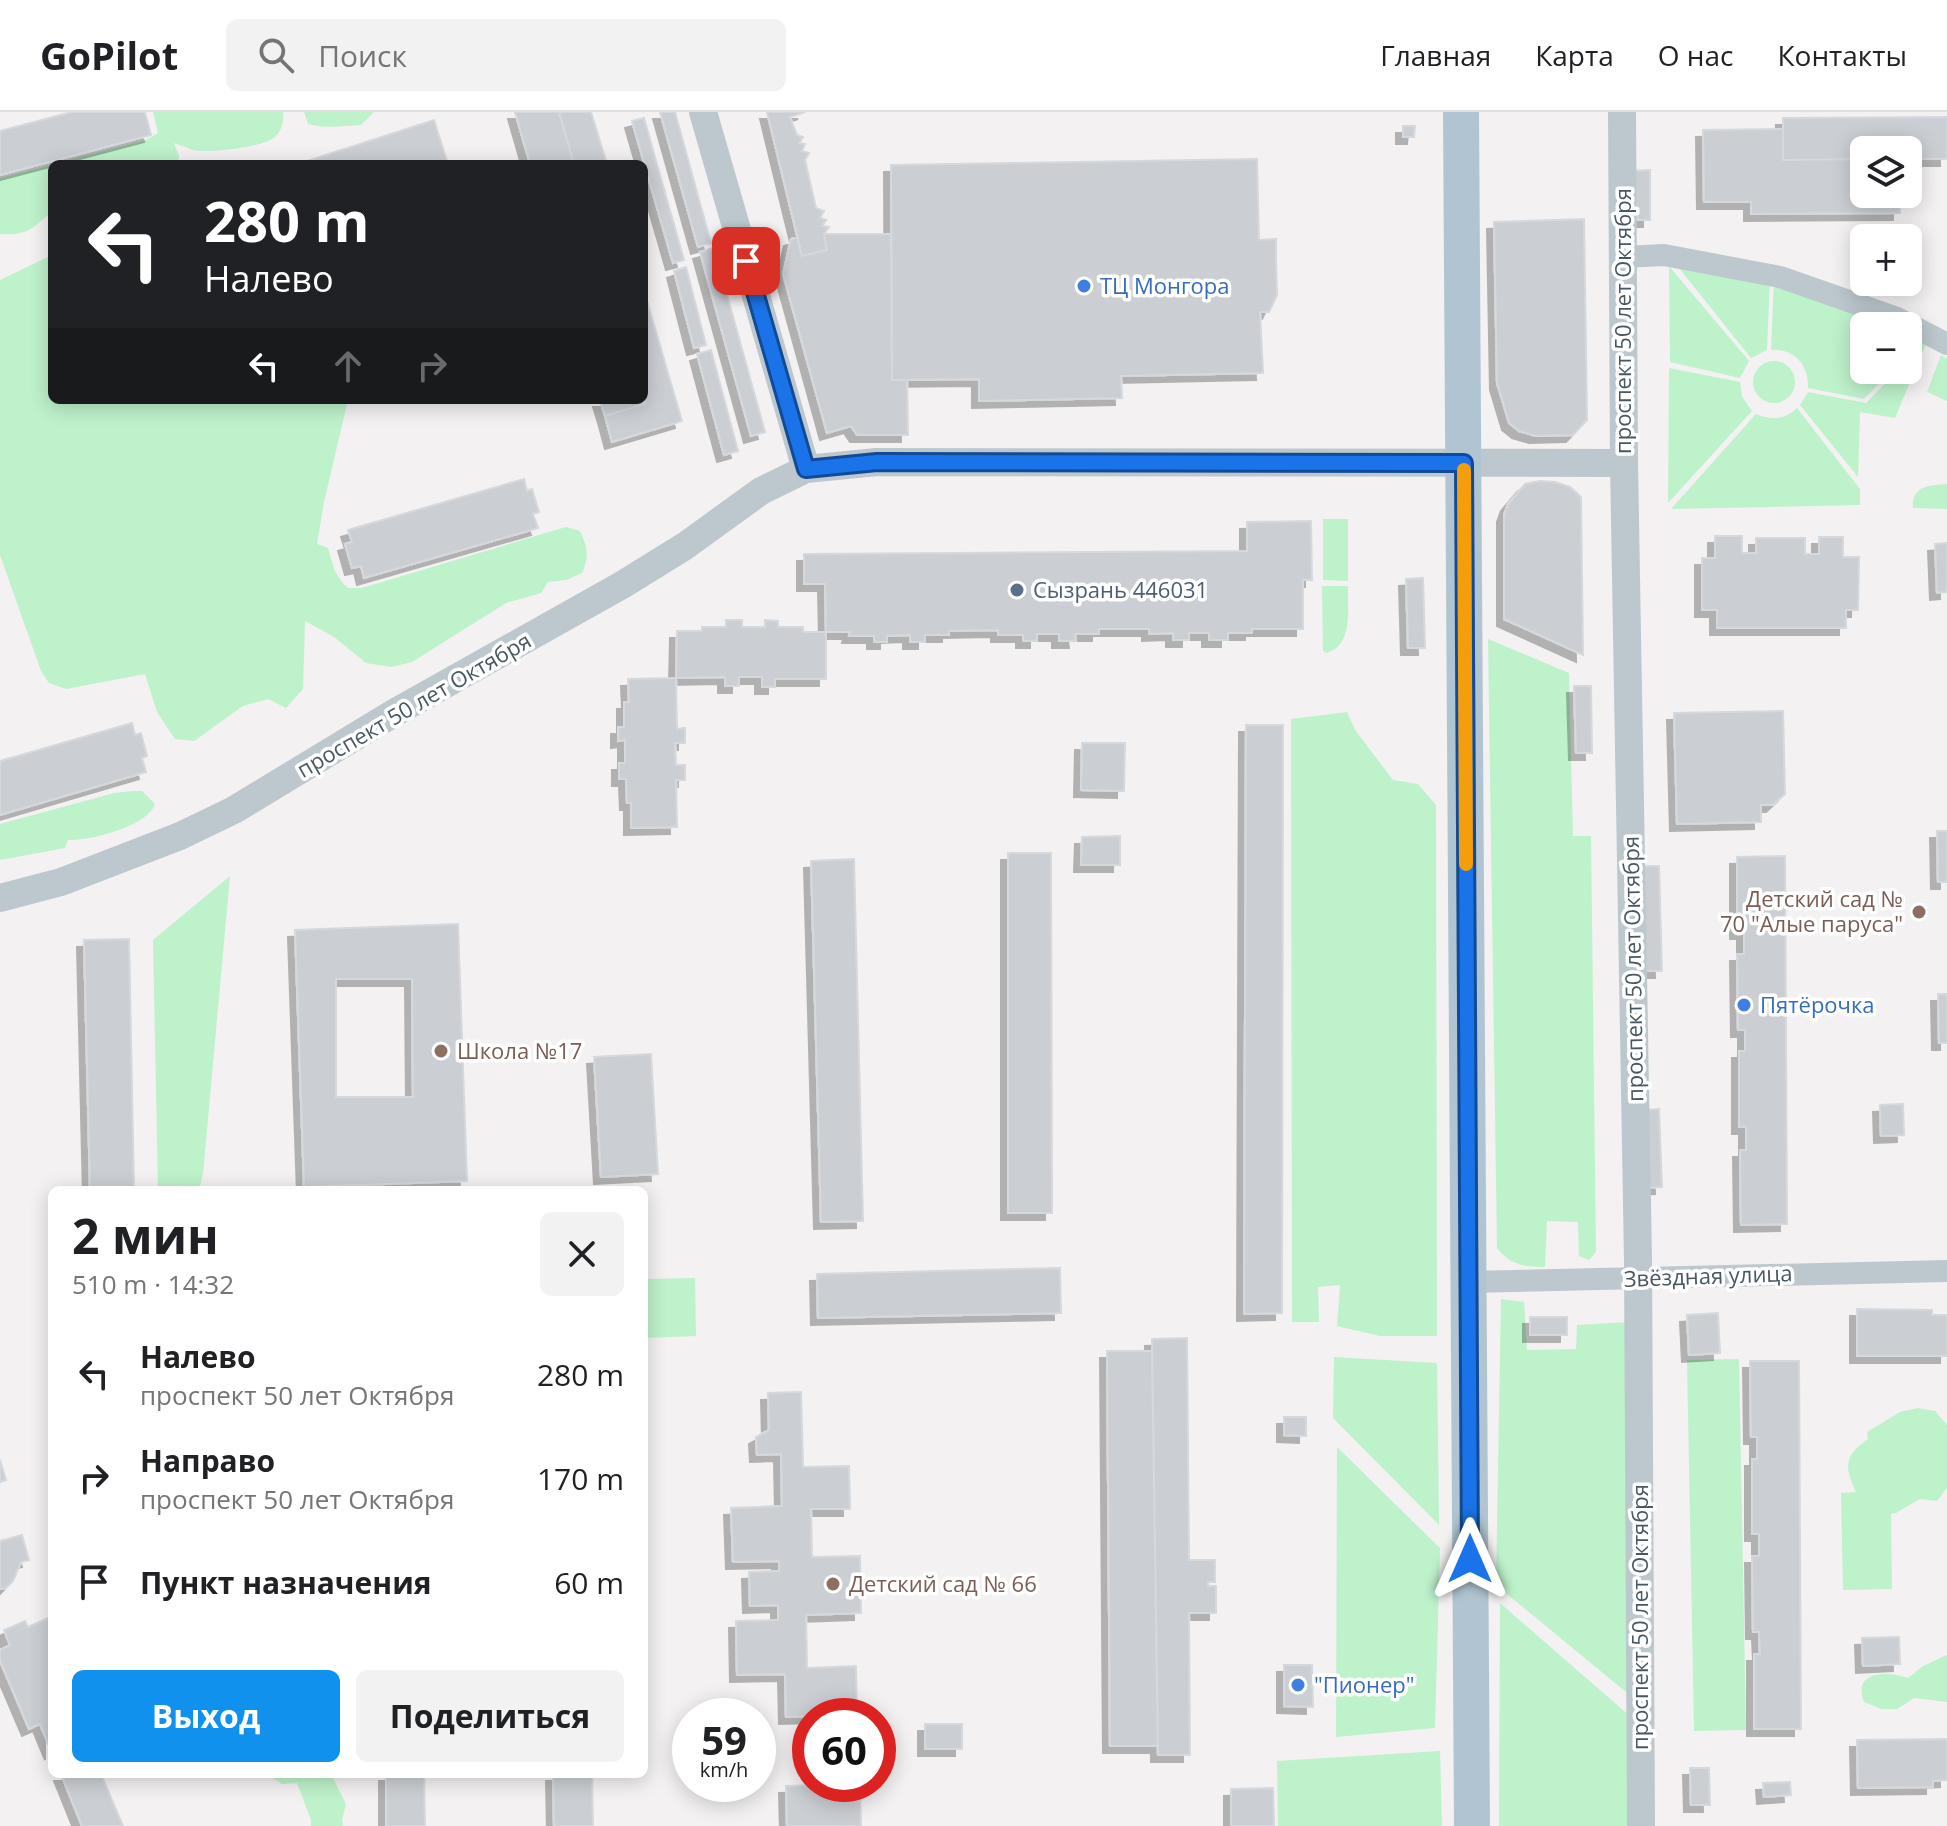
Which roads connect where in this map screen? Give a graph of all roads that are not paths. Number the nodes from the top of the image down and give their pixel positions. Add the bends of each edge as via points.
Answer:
1 (703, 112) edge
2 (1461, 112) edge
3 (1622, 112) edge
4 (1622, 257) junction
5 (1947, 344) edge
6 (1464, 463) junction
7 (1624, 463) junction
8 (806, 469) junction
9 (0, 898) edge
10 (1947, 1271) edge
11 (1638, 1279) junction
12 (1468, 1282) junction
13 (1472, 1826) edge
14 (1641, 1826) edge

1 - 8 street
2 - 6 main road
3 - 4 street, проспект 50 лет Октября
4 - 5 street via 1664,255 1780,277 1897,318
4 - 7 street, проспект 50 лет Октября
6 - 7 street, проспект 50 лет Октября
6 - 8 street, проспект 50 лет Октября via 877,462
6 - 12 main road
7 - 11 street, проспект 50 лет Октября
8 - 9 street, проспект 50 лет Октября via 761,491 622,585 234,810 61,882
10 - 11 street, Звёздная улица
11 - 12 street, Звёздная улица
11 - 14 street, проспект 50 лет Октября
12 - 13 main road

